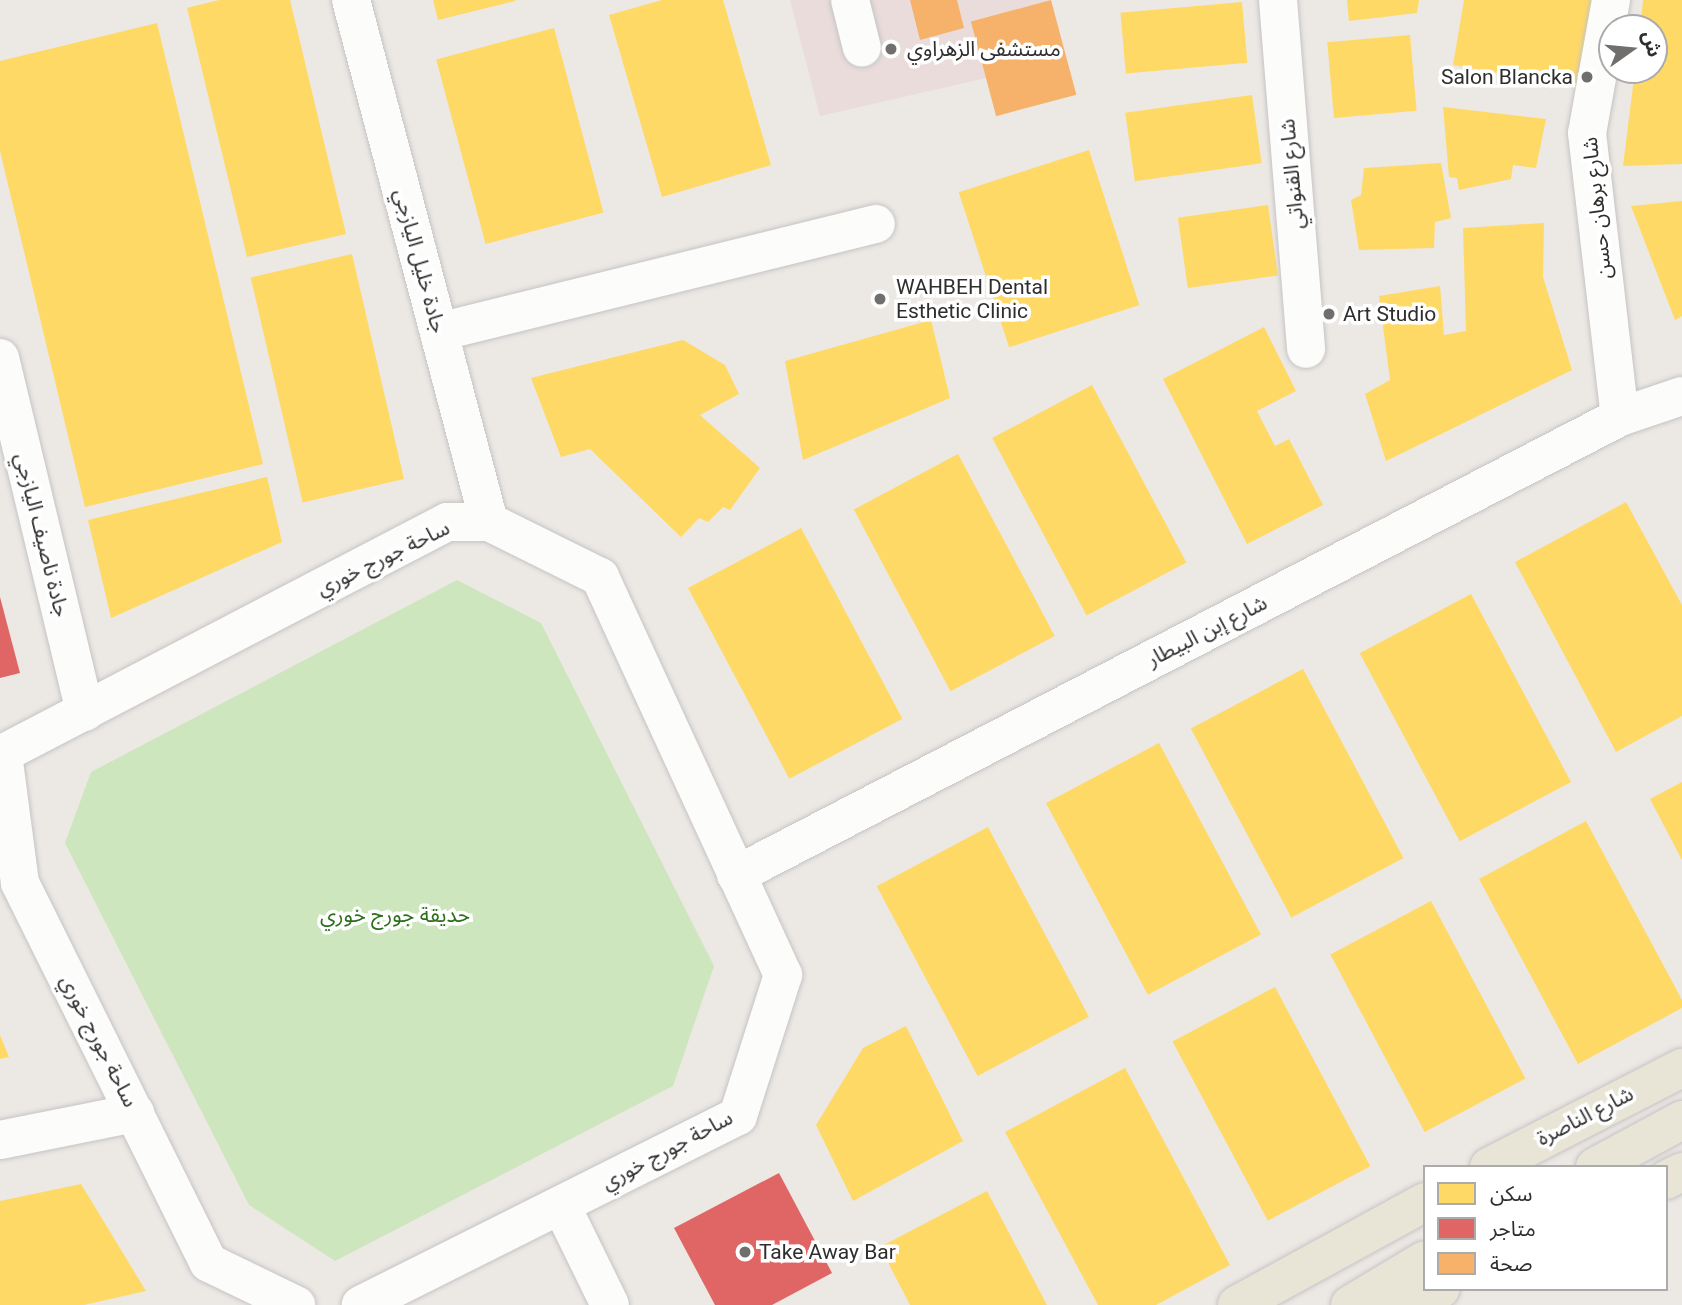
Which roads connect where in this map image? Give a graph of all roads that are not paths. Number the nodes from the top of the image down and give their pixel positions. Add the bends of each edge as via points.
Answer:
1 (351, 0) edge
2 (850, 0) edge
3 (1278, 0) edge
4 (1611, 0) edge
5 (862, 48) dead end
6 (876, 224) dead end
7 (439, 332) junction
8 (1306, 349) dead end
9 (0, 358) edge
10 (1682, 396) edge
11 (1620, 417) junction
12 (489, 522) junction
13 (85, 712) junction
14 (2, 755) edge
15 (736, 875) junction
16 (1682, 1068) edge
17 (135, 1113) junction
18 (1682, 1120) edge
19 (0, 1140) edge
20 (1493, 1165) edge
21 (1599, 1165) edge
22 (1423, 1203) edge
23 (561, 1205) junction
24 (1423, 1261) edge
25 (1436, 1291) edge
26 (296, 1305) edge
27 (361, 1305) edge
28 (610, 1305) edge
29 (1237, 1305) edge
30 (1350, 1305) edge
31 (1406, 1305) edge

1 - 7 street, جادة خليل اليازجي
2 - 5 street
3 - 8 street, شارع القنواتي
4 - 11 street, شارع برهان حسن via 1587,133
6 - 7 street
7 - 12 street, جادة خليل اليازجي
9 - 13 street, جادة ناصيف اليازجي
10 - 11 street, شارع إبن البيطار
11 - 15 street, شارع إبن البيطار
12 - 13 street, ساحة جورج خوري via 447,522
12 - 15 street, ساحة جورج خوري via 600,577
13 - 14 street, ساحة جورج خوري
14 - 17 street, ساحة جورج خوري via 19,883
15 - 23 street, ساحة جورج خوري via 783,975 738,1116
16 - 20 main road, شارع الناصرة
17 - 19 street
17 - 26 street, ساحة جورج خوري via 209,1263
18 - 21 main road
22 - 29 main road
23 - 27 street, ساحة جورج خوري
23 - 28 street
24 - 30 main road
25 - 31 main road

